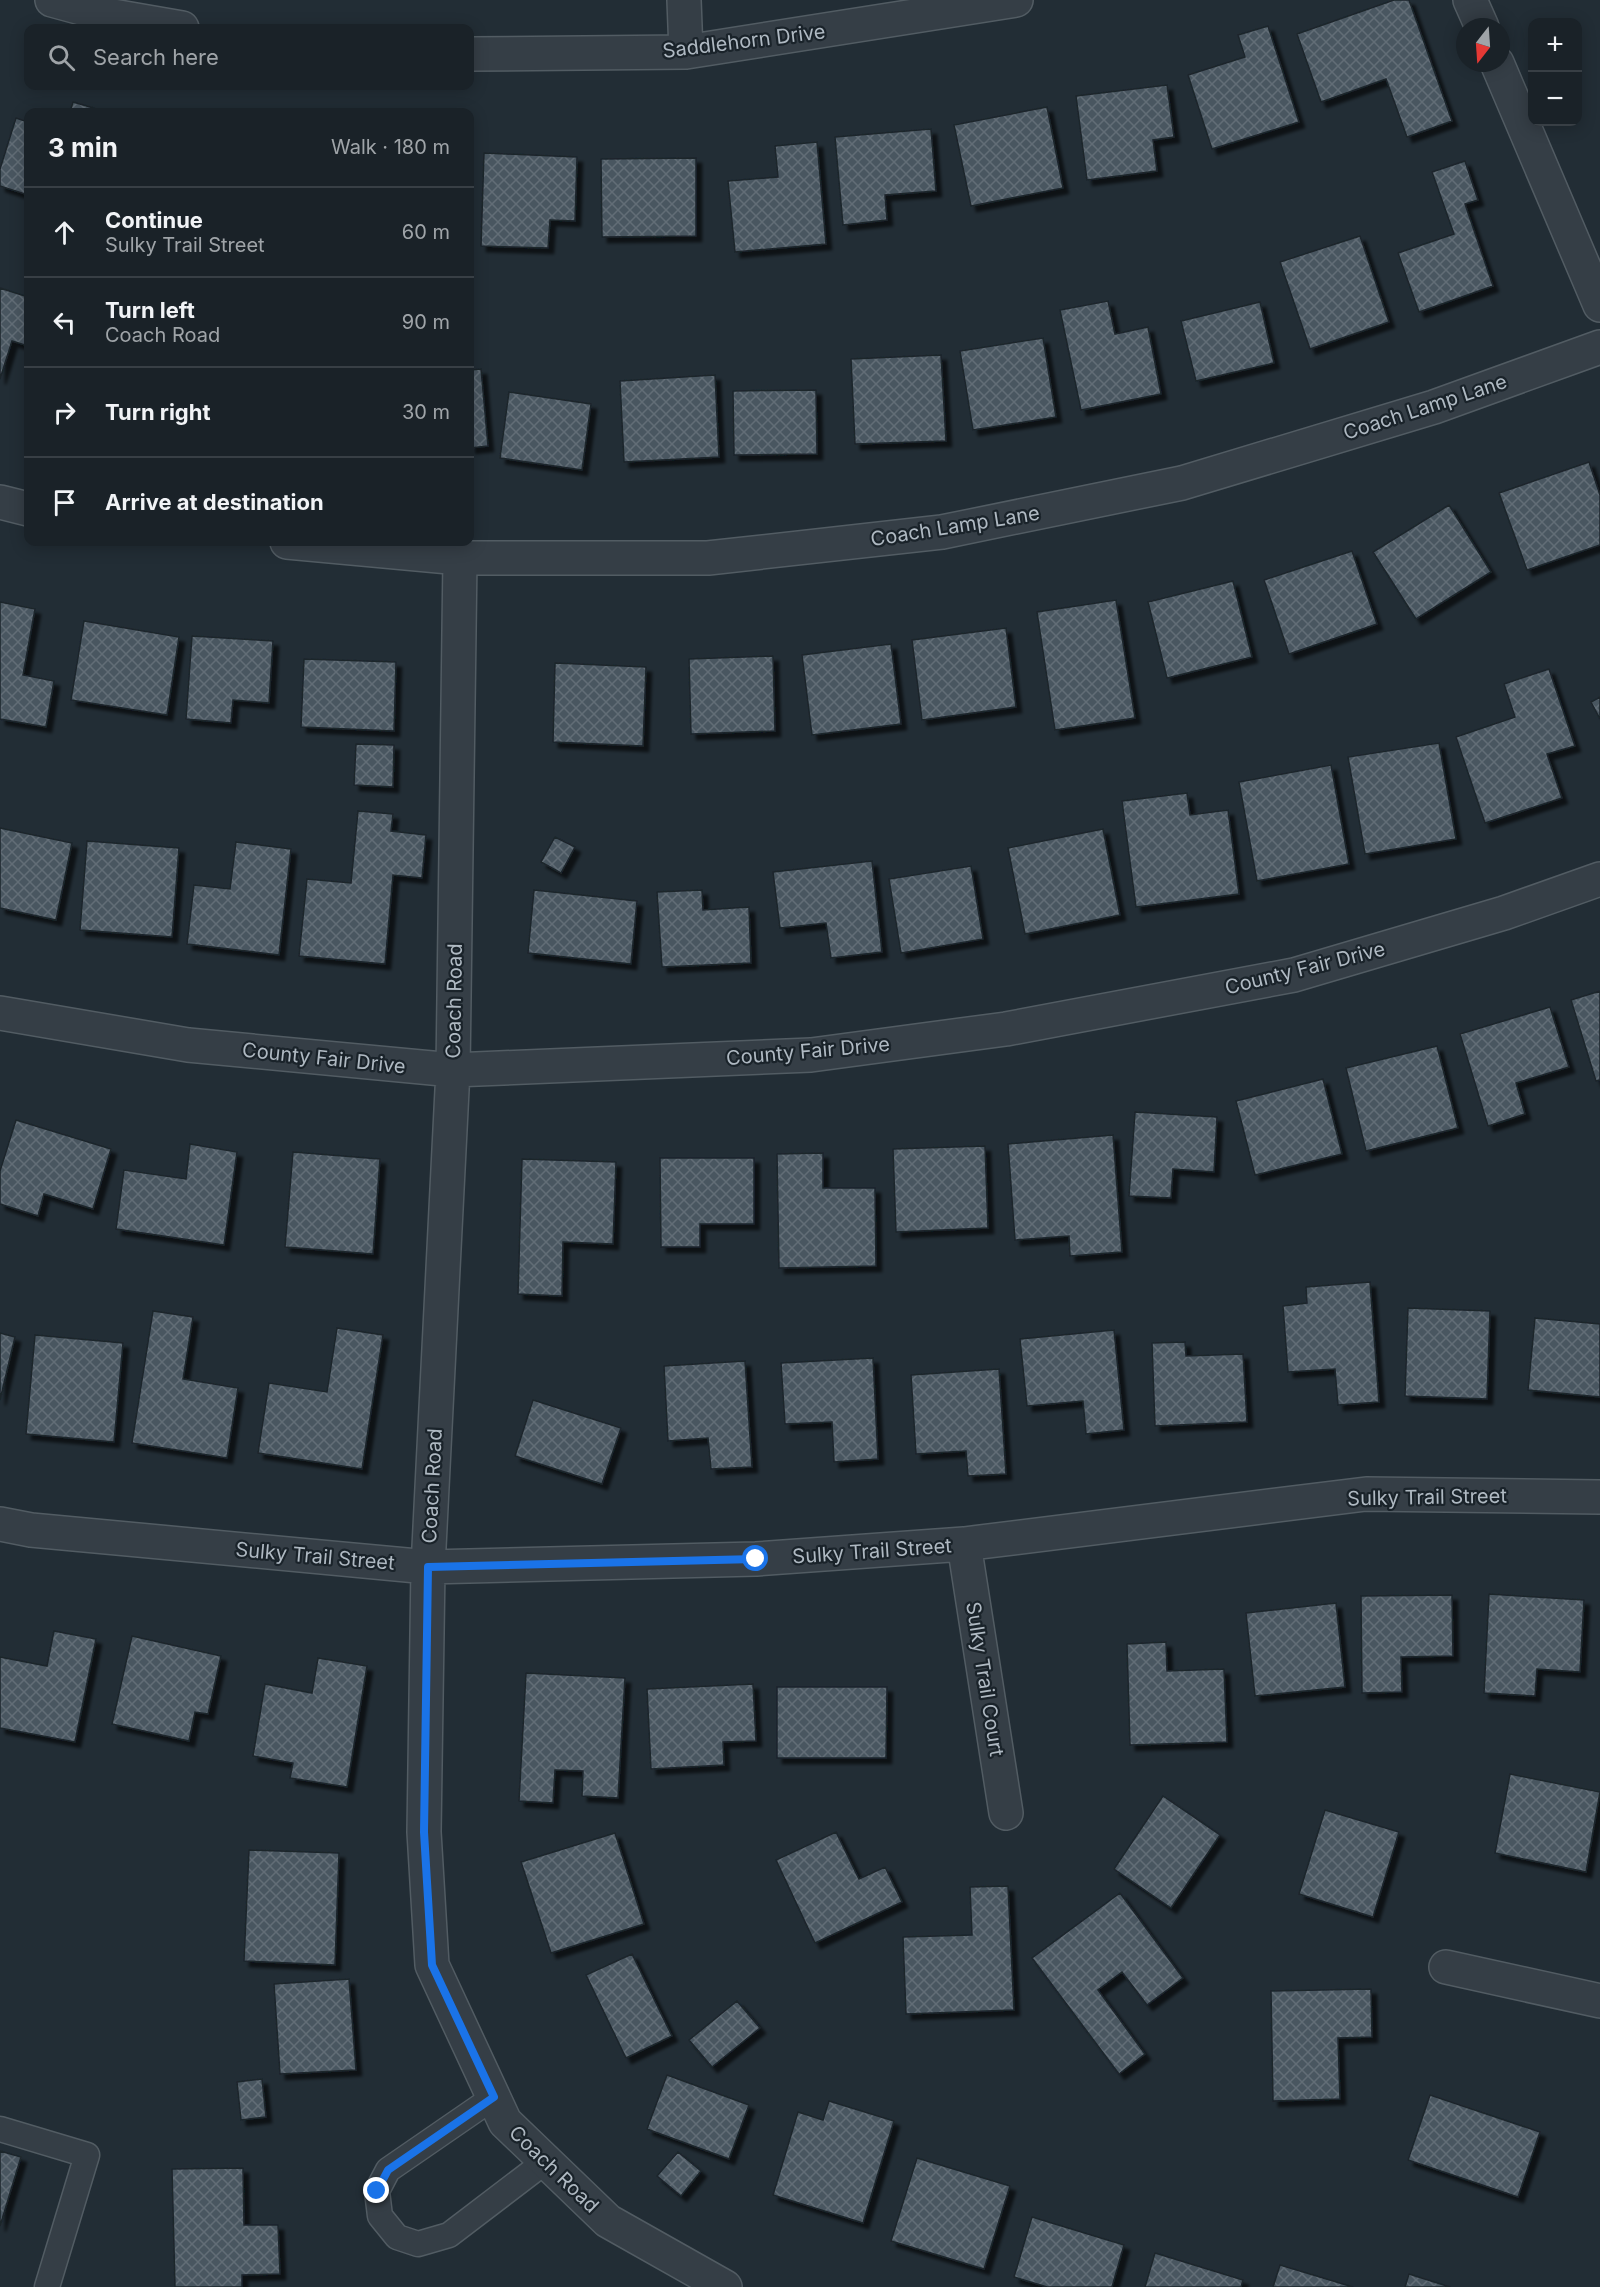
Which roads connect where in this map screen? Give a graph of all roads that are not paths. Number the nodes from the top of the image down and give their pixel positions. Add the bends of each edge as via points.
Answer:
1 (52, 0) edge
2 (684, 0) edge
3 (1016, 0) edge
4 (1470, 0) edge
5 (1478, 18) edge
6 (159, 24) edge
7 (686, 52) junction
8 (474, 54) edge
9 (1501, 72) edge
10 (1600, 305) edge
11 (1600, 347) edge
12 (0, 502) edge
13 (24, 507) edge
14 (330, 546) edge
15 (460, 558) junction
16 (1600, 879) edge
17 (0, 1013) edge
18 (453, 1070) junction
19 (1600, 1497) edge
20 (0, 1524) edge
21 (964, 1544) junction
22 (428, 1567) junction
23 (1006, 1813) dead end
24 (1446, 1967) dead end
25 (1600, 2001) edge
26 (494, 2097) junction
27 (0, 2129) edge
28 (546, 2161) junction
29 (47, 2287) edge
30 (725, 2287) edge

1 - 6 street
2 - 7 street
3 - 7 street, Saddlehorn Drive
4 - 5 street
7 - 8 street, Saddlehorn Drive
9 - 10 street
11 - 15 street, Coach Lamp Lane via 1434,407 1182,483 942,532 708,558
12 - 13 street
14 - 15 street, Coach Lamp Lane
15 - 18 street, Coach Road
16 - 18 street, County Fair Drive via 1504,913 1294,975 1006,1029 811,1055
17 - 18 street, County Fair Drive via 188,1045
18 - 22 street, Coach Road
19 - 21 street, Sulky Trail Street via 1366,1494
20 - 22 street, Sulky Trail Street
21 - 22 street, Sulky Trail Street via 756,1559
21 - 23 street, Sulky Trail Court
22 - 26 street, Coach Road via 424,1832 432,1965
24 - 25 street
26 - 28 street, Coach Road via 505,2122
26 - 28 lane via 388,2170 377,2191 380,2216 397,2237 418,2244 449,2235
27 - 29 lane via 87,2155
28 - 30 street, Coach Road via 608,2221

